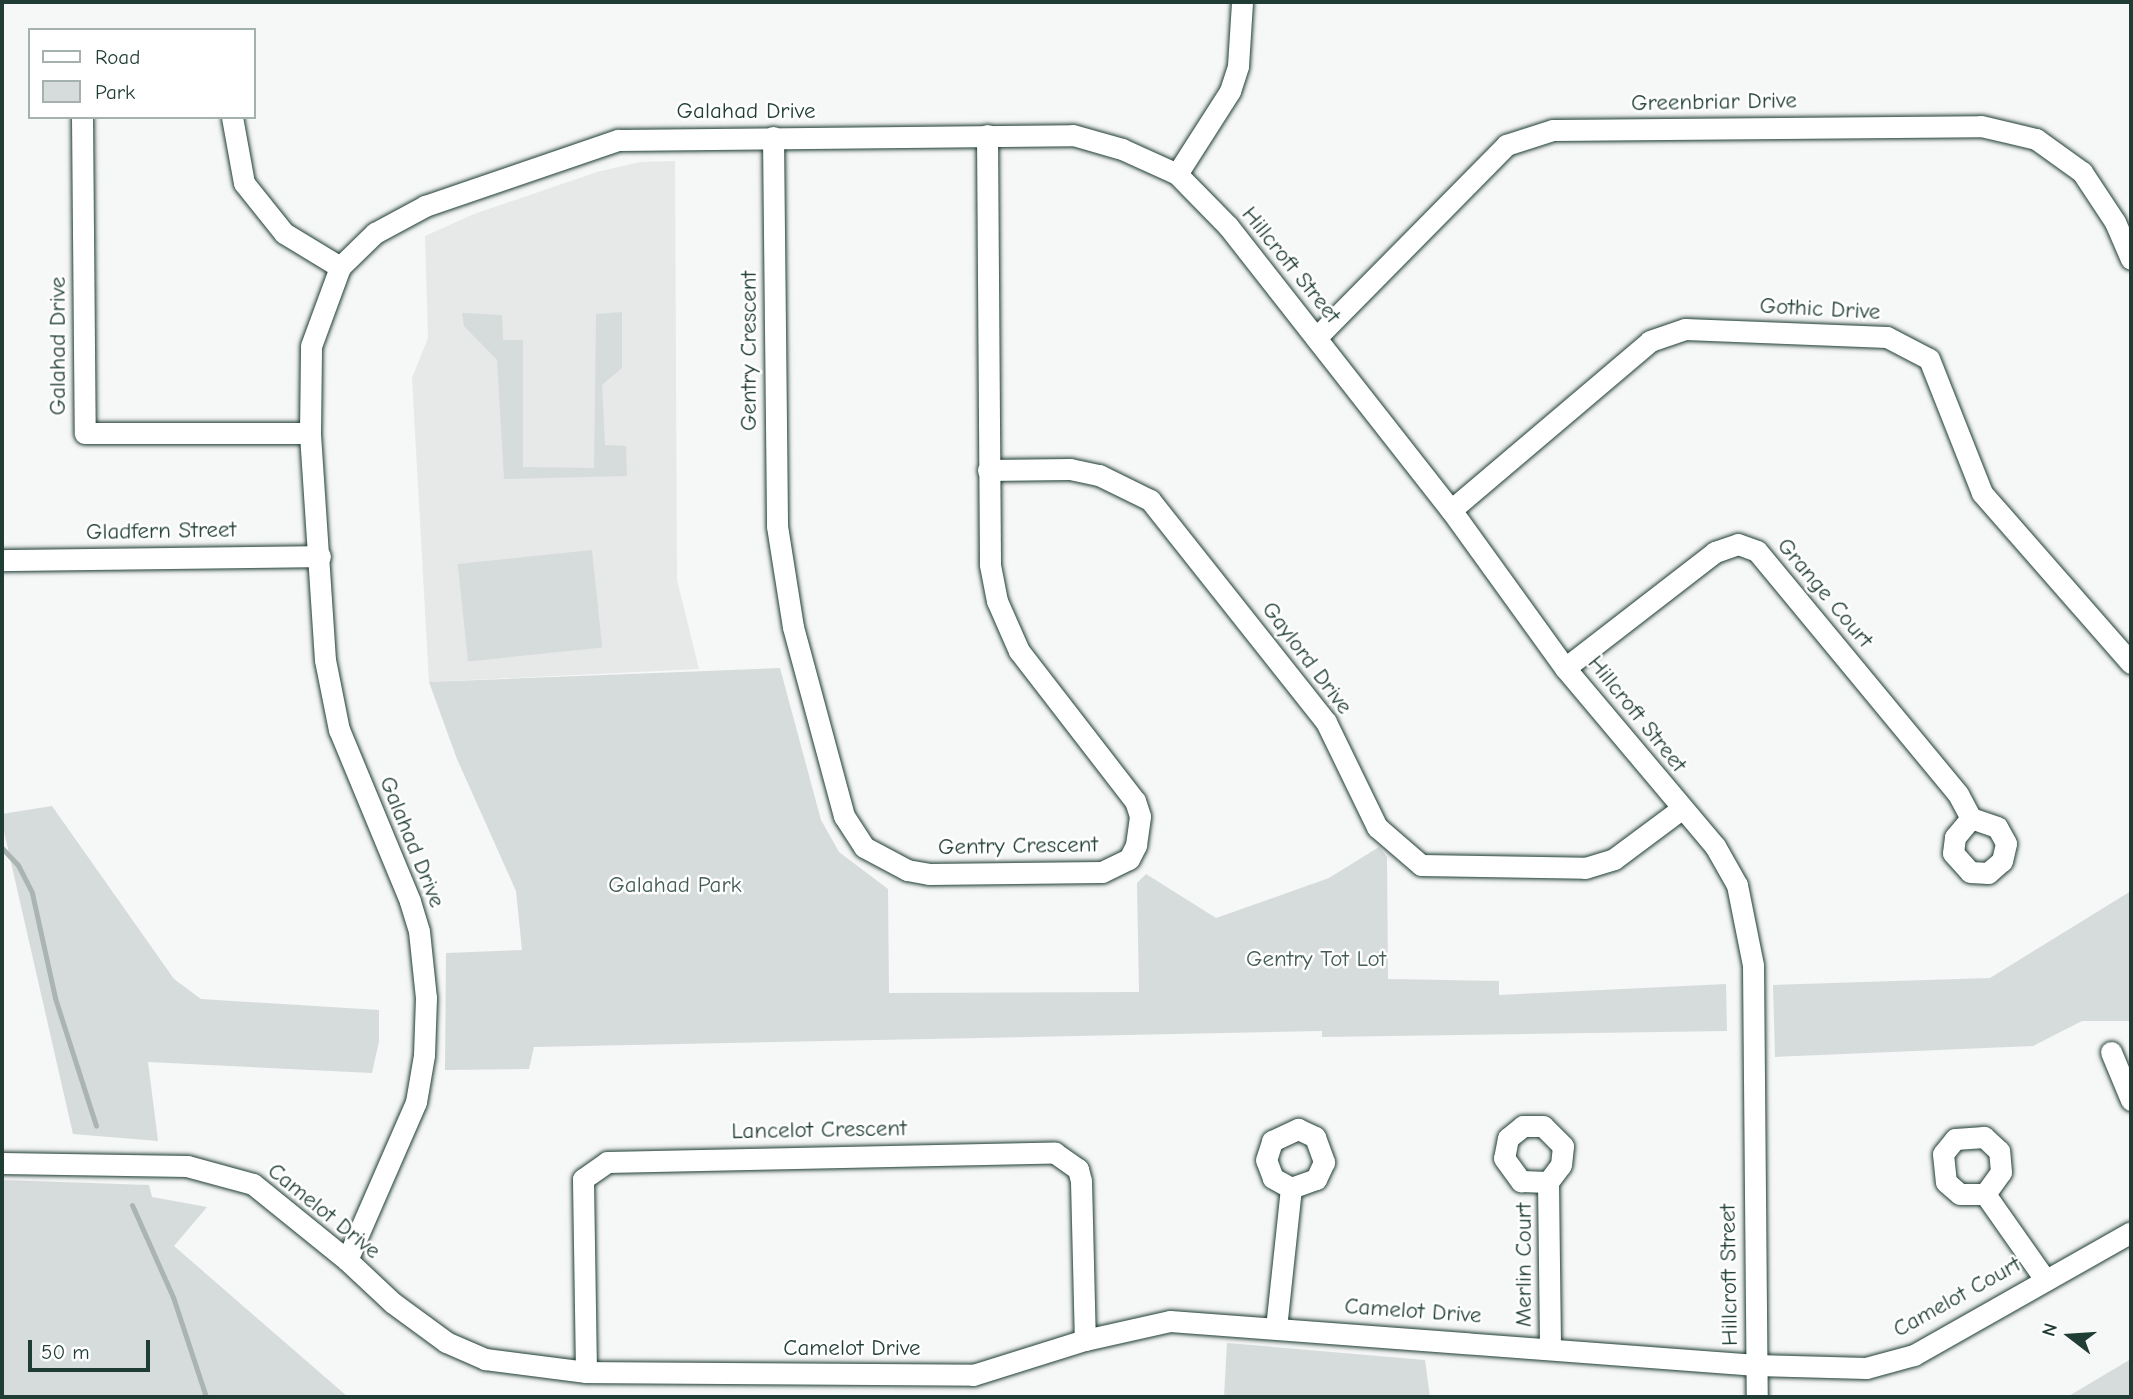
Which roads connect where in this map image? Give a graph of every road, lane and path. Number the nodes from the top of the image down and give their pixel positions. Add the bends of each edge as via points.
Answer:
1 (1242, 2) edge
2 (82, 119) edge
3 (232, 119) edge
4 (987, 135) junction
5 (774, 137) junction
6 (1177, 174) junction
7 (2131, 259) edge
8 (340, 267) junction
9 (1316, 338) junction
10 (310, 433) junction
11 (988, 470) junction
12 (1451, 510) junction
13 (320, 556) junction
14 (2, 560) edge
15 (2129, 654) edge
16 (1565, 667) junction
17 (1681, 809) junction
18 (1971, 818) dead end
19 (2111, 1052) dead end
20 (2131, 1100) edge
21 (2, 1163) edge
22 (1548, 1182) dead end
23 (1291, 1188) dead end
24 (1985, 1194) dead end
25 (2131, 1232) edge
26 (347, 1260) junction
27 (2044, 1278) junction
28 (1276, 1328) junction
29 (1085, 1340) junction
30 (1550, 1348) junction
31 (1756, 1365) junction
32 (586, 1372) junction
33 (1756, 1397) edge

1 - 6 street via 1238,66 1230,91
2 - 10 street, Galahad Drive via 85,433
3 - 8 street via 244,183 284,233
4 - 5 street, Galahad Drive
4 - 6 street, Galahad Drive via 1073,135 1122,149
4 - 11 street, Gentry Crescent
5 - 8 street, Galahad Drive via 618,141 425,205 375,233
5 - 11 street, Gentry Crescent via 777,526 793,627 844,816 864,847 877,857 929,874 1102,872 1117,868 1129,859 1136,845 1140,816 1135,801 1007,630 990,564
6 - 9 street, Hillcroft Street via 1228,226
7 - 9 street, Greenbriar Drive via 2115,222 2082,172 2036,139 1981,125 1553,130 1506,145
8 - 10 street, Galahad Drive via 311,346
9 - 12 street, Hillcroft Street
10 - 13 street, Galahad Drive
11 - 17 street, Gaylord Drive via 1070,469 1099,475 1150,499 1326,722 1377,827 1421,864 1585,868 1614,859
12 - 15 street, Gothic Drive via 1650,341 1685,329 1887,337 1929,359 1982,493
12 - 16 street, Hillcroft Street
13 - 14 street, Gladfern Street
13 - 26 street, Galahad Drive via 323,641 333,706 410,901 419,932 426,998 416,1102
16 - 17 street, Hillcroft Street
16 - 18 street, Grange Court via 1715,552 1738,544 1757,551 1958,794
17 - 31 street, Hillcroft Street via 1715,846 1737,885 1753,965
19 - 20 street
21 - 26 street, Camelot Drive via 187,1166 253,1184
22 - 30 street, Merlin Court
23 - 28 street
24 - 27 street
25 - 27 street, Camelot Court
26 - 32 street, Camelot Drive via 393,1303 446,1342 485,1359
27 - 31 street, Camelot Court via 1914,1355 1866,1368
28 - 29 street, Camelot Drive via 1170,1321
28 - 30 street, Camelot Drive
29 - 32 street, Camelot Drive via 973,1375
29 - 32 street, Lancelot Crescent via 1081,1181 1078,1169 1055,1153 607,1162 583,1180
30 - 31 street, Camelot Drive
31 - 33 street, Hillcroft Street

